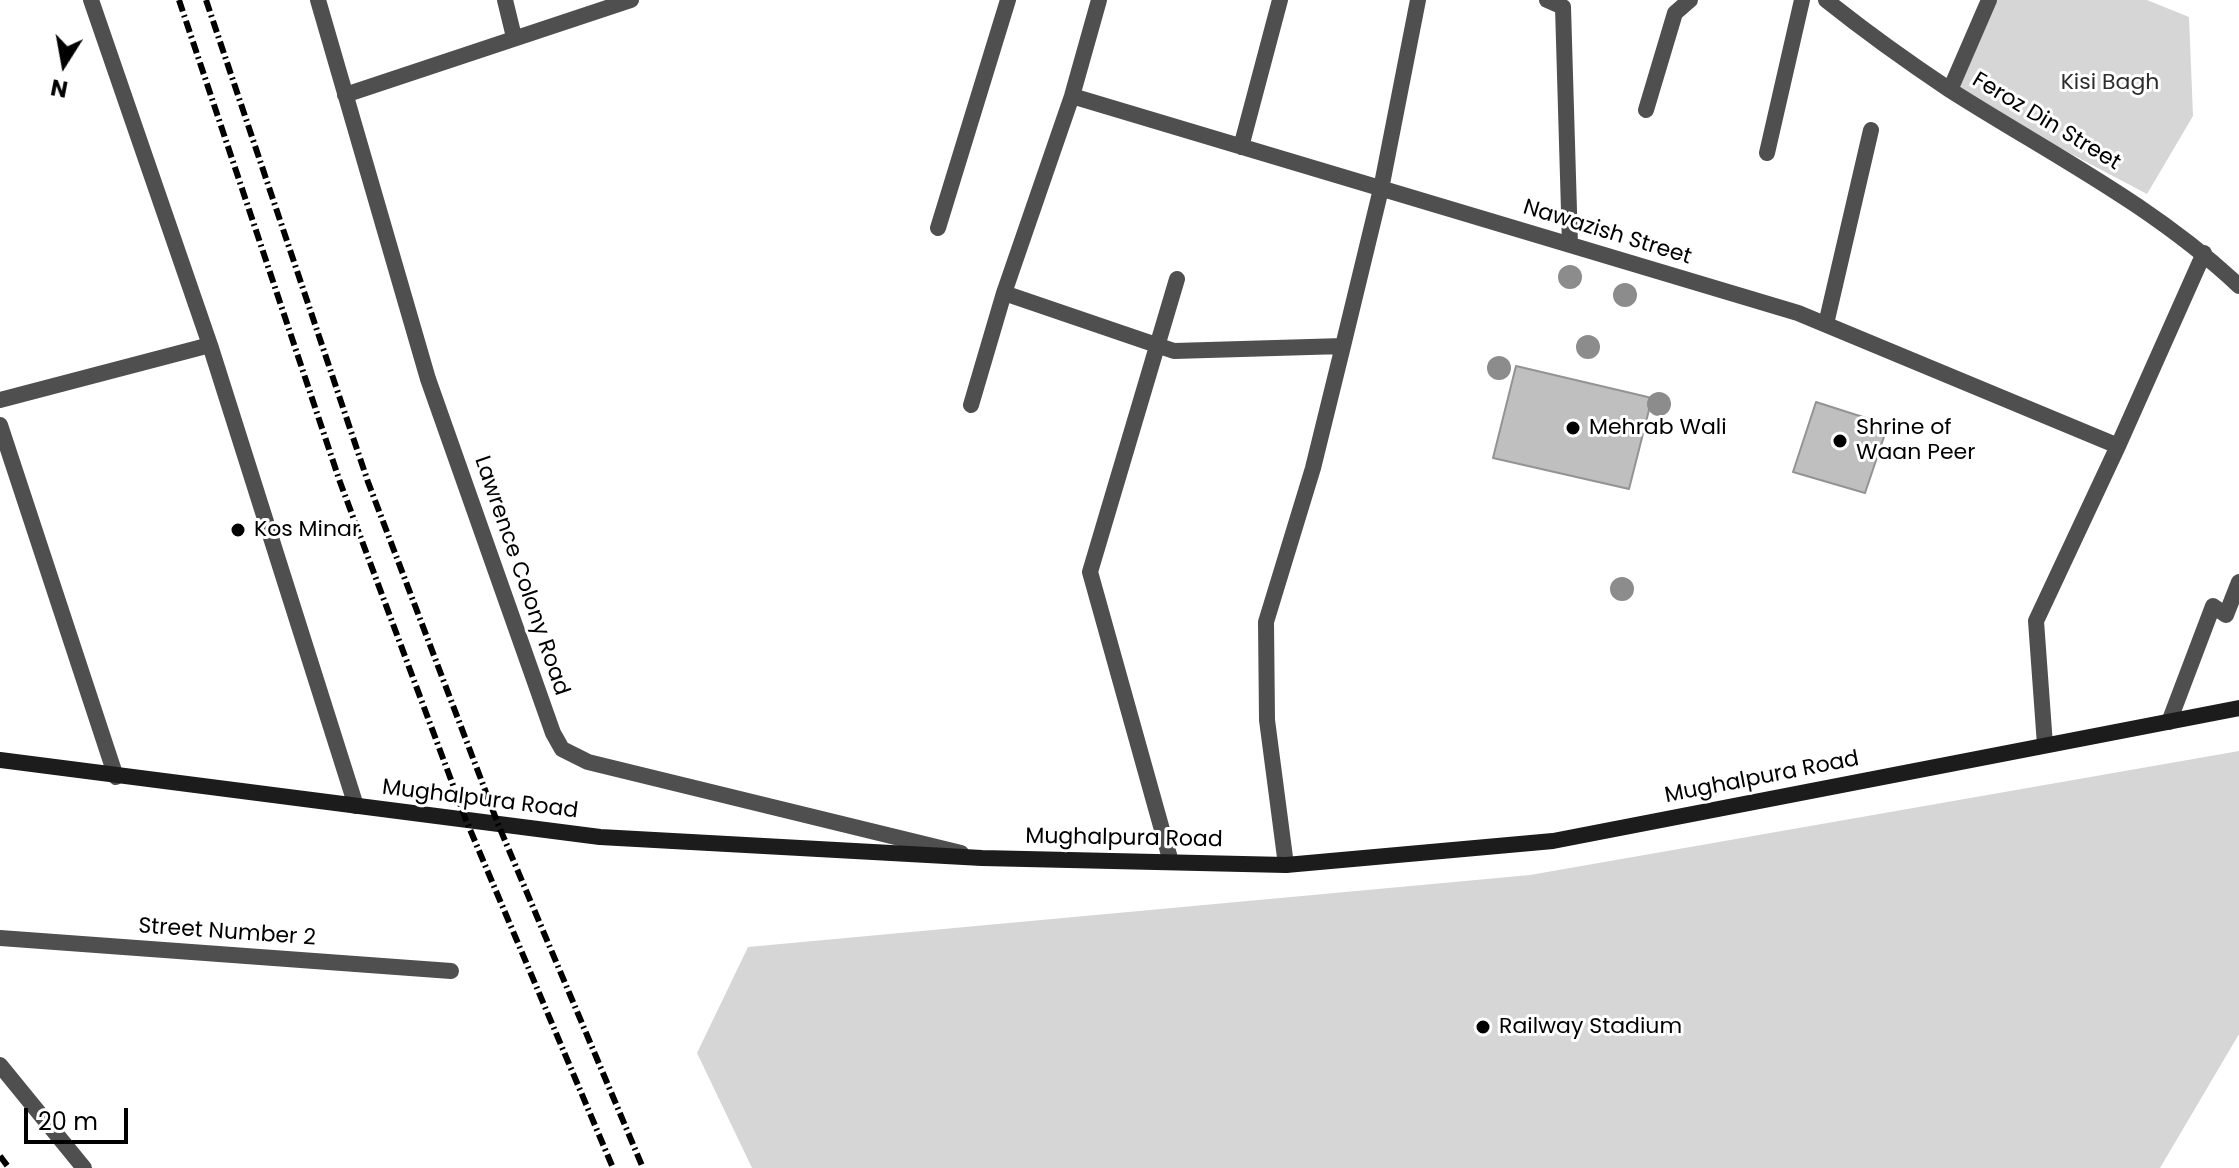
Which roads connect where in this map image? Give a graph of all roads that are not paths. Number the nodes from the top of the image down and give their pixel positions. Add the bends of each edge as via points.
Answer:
1 (91, 0) edge
2 (318, 0) edge
3 (505, 0) edge
4 (631, 0) edge
5 (1008, 0) edge
6 (1099, 0) edge
7 (1280, 0) edge
8 (1418, 0) edge
9 (1547, 0) edge
10 (1690, 0) edge
11 (1802, 0) edge
12 (1826, 0) edge
13 (1989, 0) edge
14 (514, 37) junction
15 (1950, 90) junction
16 (345, 95) junction
17 (1072, 96) junction
18 (1646, 110) dead end
19 (1871, 130) dead end
20 (1241, 147) junction
21 (1767, 153) dead end
22 (1381, 189) junction
23 (938, 228) dead end
24 (1570, 245) junction
25 (2204, 253) junction
26 (1177, 279) dead end
27 (2239, 286) edge
28 (1004, 293) junction
29 (1826, 324) junction
30 (210, 345) junction
31 (1157, 345) junction
32 (1343, 346) junction
33 (0, 400) edge
34 (971, 405) dead end
35 (0, 425) edge
36 (2118, 446) junction
37 (2239, 582) edge
38 (2239, 708) edge
39 (2169, 722) junction
40 (2045, 745) junction
41 (0, 760) edge
42 (116, 777) junction
43 (356, 806) junction
44 (982, 858) junction
45 (1171, 862) junction
46 (1286, 865) junction
47 (0, 938) edge
48 (451, 971) dead end
49 (0, 1065) edge
50 (84, 1168) edge

1 - 30 street
2 - 16 street, Lawrence Colony Road
3 - 14 street
4 - 14 street
5 - 23 street
6 - 17 street
7 - 20 street
8 - 22 street
9 - 24 street via 1563,7
10 - 18 street via 1675,13
11 - 21 street
12 - 15 street, Feroz Din Street
13 - 15 street
14 - 16 street
15 - 25 street, Feroz Din Street via 2138,205
16 - 44 street, Lawrence Colony Road via 428,379 562,749 588,762
17 - 20 street, Nawazish Street
17 - 28 street
19 - 29 street
20 - 22 street, Nawazish Street
22 - 24 street, Nawazish Street
22 - 32 street
24 - 29 street, Nawazish Street
25 - 27 street, Feroz Din Street
25 - 36 street
26 - 31 street
28 - 31 street
28 - 34 street
29 - 36 street, Nawazish Street
30 - 33 street
30 - 43 street
31 - 32 street via 1174,351
31 - 45 street via 1090,572
32 - 46 street via 1266,622 1267,720
35 - 42 street
36 - 40 street via 2036,621
37 - 39 street via 2226,615 2213,606
38 - 39 main road, Mughalpura Road
39 - 40 main road, Mughalpura Road
40 - 46 main road, Mughalpura Road via 1553,841
41 - 42 main road, Mughalpura Road
42 - 43 main road, Mughalpura Road
43 - 44 main road, Mughalpura Road via 600,837
44 - 45 main road, Mughalpura Road
45 - 46 main road, Mughalpura Road
47 - 48 street, Street Number 2
49 - 50 street

